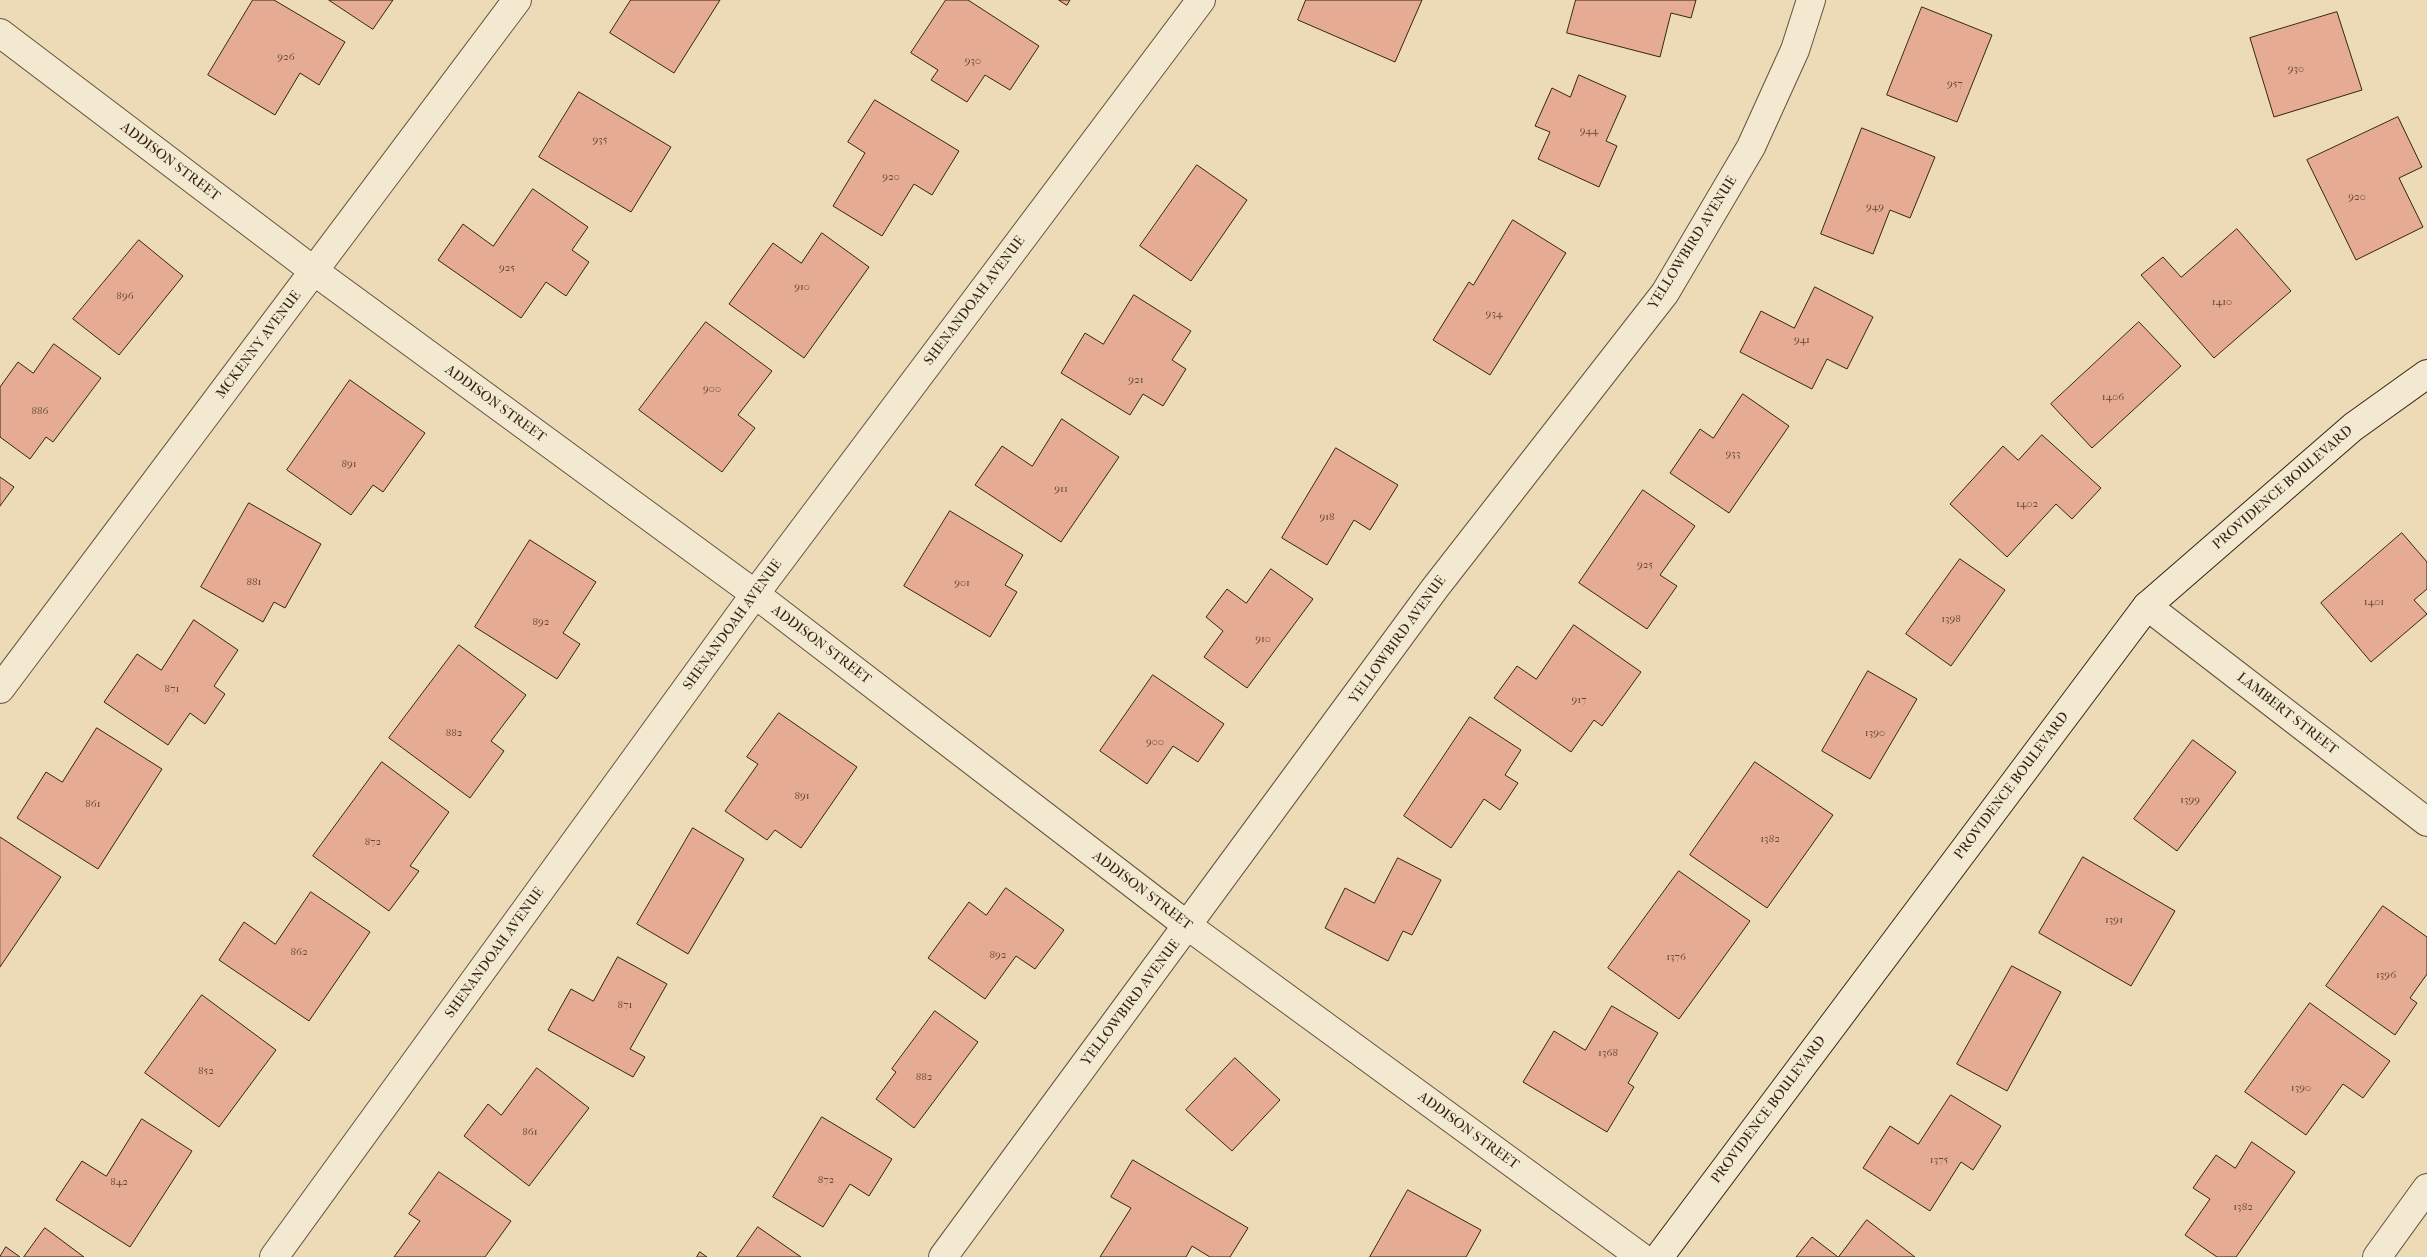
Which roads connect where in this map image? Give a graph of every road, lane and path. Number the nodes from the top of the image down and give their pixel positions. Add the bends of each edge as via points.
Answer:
1 (517, 0) edge
2 (1201, 0) edge
3 (1811, 0) edge
4 (0, 34) edge
5 (314, 271) junction
6 (2427, 374) edge
7 (755, 594) junction
8 (2147, 606) junction
9 (0, 689) edge
10 (2427, 822) edge
11 (1188, 926) junction
12 (2427, 1188) edge
13 (274, 1257) edge
14 (943, 1257) edge
15 (1641, 1257) edge
16 (1659, 1257) edge
17 (2377, 1257) edge

1 - 5 street, MCKENNY AVENUE
2 - 7 street, SHENANDOAH AVENUE
3 - 11 street, YELLOWBIRD AVENUE via 1795,50 1751,148 1665,293 1435,588
4 - 5 street, ADDISON STREET
5 - 7 street, ADDISON STREET
5 - 9 street, MCKENNY AVENUE
6 - 8 street, PROVIDENCE BOULEVARD via 2353,427
7 - 11 street, ADDISON STREET
7 - 13 street, SHENANDOAH AVENUE
8 - 10 street, LAMBERT STREET
8 - 16 street, PROVIDENCE BOULEVARD
11 - 14 street, YELLOWBIRD AVENUE
11 - 15 street, ADDISON STREET
12 - 17 street

